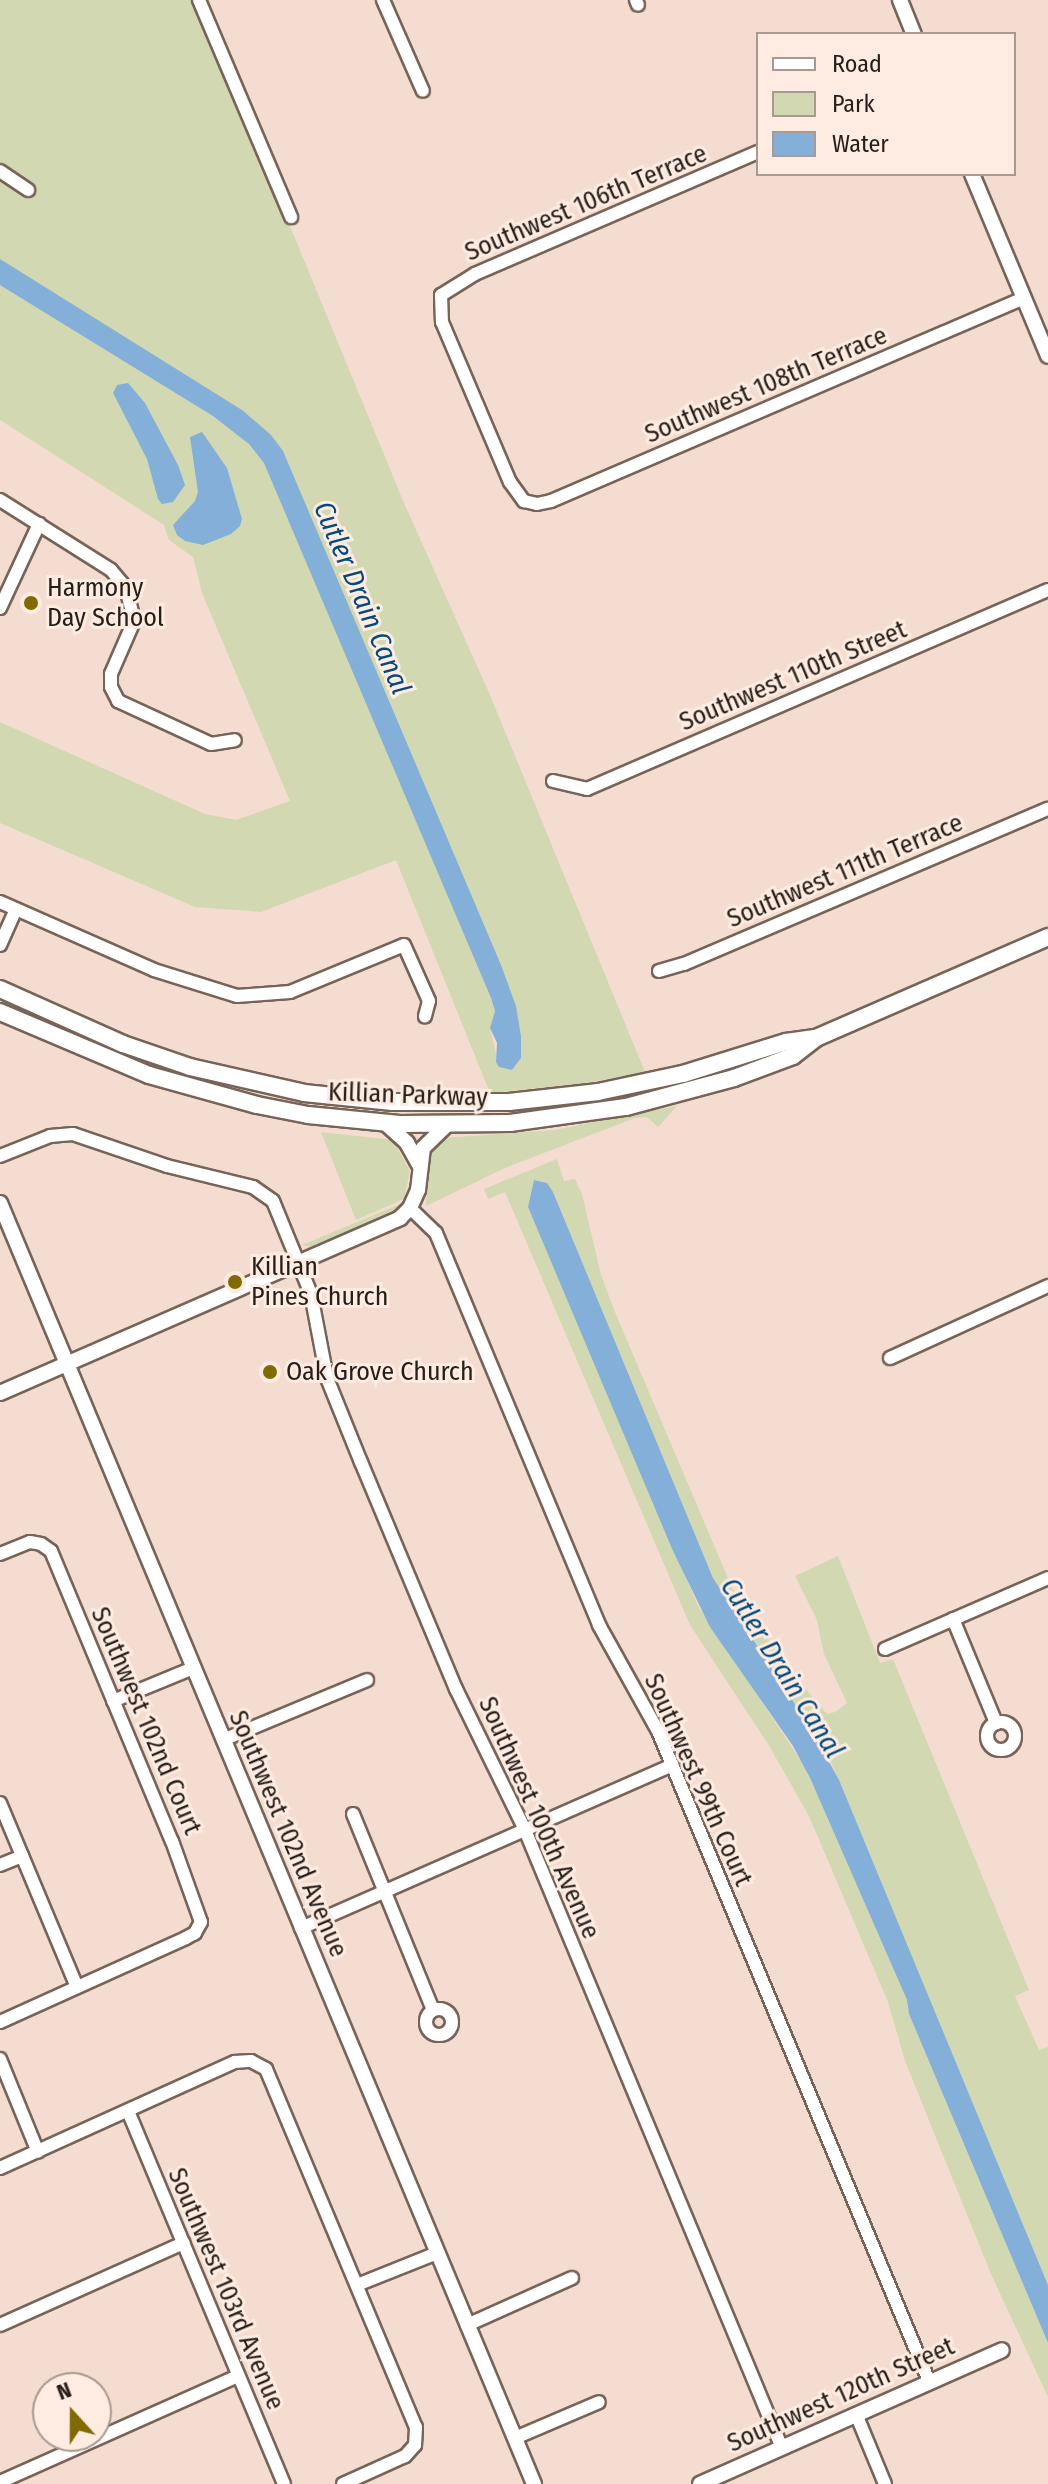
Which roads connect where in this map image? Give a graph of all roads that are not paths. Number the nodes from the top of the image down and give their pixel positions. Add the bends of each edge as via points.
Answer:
1 (199, 0) edge
2 (383, 0) edge
3 (900, 0) edge
4 (913, 32) edge
5 (423, 91) dead end
6 (756, 153) edge
7 (0, 171) edge
8 (973, 176) edge
9 (28, 190) dead end
10 (291, 217) dead end
11 (1024, 298) junction
12 (1048, 356) edge
13 (0, 500) edge
14 (524, 501) joint
15 (39, 524) junction
16 (1048, 590) edge
17 (0, 608) edge
18 (235, 740) dead end
19 (553, 781) dead end
20 (1048, 809) edge
21 (0, 902) edge
22 (16, 909) junction
23 (1048, 937) edge
24 (0, 945) edge
25 (659, 971) dead end
26 (0, 989) edge
27 (0, 1012) edge
28 (425, 1016) dead end
29 (816, 1038) junction
30 (384, 1122) junction
31 (447, 1125) junction
32 (0, 1156) edge
33 (419, 1165) junction
34 (410, 1208) junction
35 (2, 1211) edge
36 (299, 1264) junction
37 (1048, 1286) edge
38 (890, 1358) dead end
39 (65, 1365) junction
40 (0, 1393) edge
41 (0, 1554) edge
42 (1048, 1578) edge
43 (953, 1619) junction
44 (885, 1649) dead end
45 (193, 1668) junction
46 (367, 1680) dead end
47 (113, 1701) junction
48 (996, 1723) dead end
49 (223, 1740) junction
50 (673, 1765) junction
51 (0, 1803) edge
52 (353, 1814) dead end
53 (525, 1830) junction
54 (22, 1856) junction
55 (0, 1865) edge
56 (385, 1892) junction
57 (301, 1928) junction
58 (77, 1987) junction
59 (433, 2010) dead end
60 (0, 2022) edge
61 (0, 2059) edge
62 (128, 2111) junction
63 (38, 2152) junction
64 (0, 2168) edge
65 (183, 2243) junction
66 (437, 2253) junction
67 (572, 2278) dead end
68 (357, 2285) junction
69 (0, 2325) edge
70 (467, 2325) junction
71 (1002, 2350) dead end
72 (238, 2376) junction
73 (929, 2381) junction
74 (599, 2402) dead end
75 (856, 2414) junction
76 (515, 2438) junction
77 (782, 2448) junction
78 (0, 2482) edge
79 (284, 2484) edge
80 (343, 2484) edge
81 (534, 2484) edge
82 (700, 2484) edge
83 (885, 2484) edge

1 - 10 street
2 - 5 street
3 - 4 street
6 - 14 street, Southwest 106th Terrace via 453,285 441,295 442,322 513,489
7 - 9 street
8 - 11 street
11 - 12 street
11 - 14 street, Southwest 108th Terrace via 551,501
13 - 15 street
15 - 17 street
15 - 18 street via 111,570 131,597 133,628 110,678 118,701 211,744
16 - 19 street, Southwest 110th Street via 587,789
20 - 25 street, Southwest 111th Terrace
21 - 22 street
22 - 24 street
22 - 28 street via 154,970 237,996 290,992 404,945 429,1001
23 - 29 main road, Killian Parkway
26 - 29 main road, Killian Parkway via 190,1067 304,1093 393,1102 509,1102 598,1092
27 - 30 main road, Killian Parkway via 105,1059 183,1086 308,1115
29 - 31 main road, Killian Parkway via 793,1056 760,1069 651,1102 557,1118
30 - 31 main road, Killian Parkway
30 - 33 street via 407,1143
31 - 33 street via 427,1142
32 - 36 street, Southwest 100th Avenue via 50,1136 73,1134 167,1166 253,1187 273,1201
33 - 34 street
34 - 36 street via 394,1222
34 - 50 street, Southwest 99th Court via 436,1233 599,1625
35 - 39 street, Southwest 102nd Avenue
36 - 39 street
36 - 53 street, Southwest 100th Avenue via 315,1307 330,1386 451,1677
37 - 38 street
39 - 40 street
39 - 45 street, Southwest 102nd Avenue
41 - 47 street, Southwest 102nd Court via 25,1543 51,1551
42 - 43 street
43 - 44 street
43 - 48 street
45 - 47 street
45 - 49 street, Southwest 102nd Avenue
46 - 49 street
47 - 58 street, Southwest 102nd Court via 201,1922 190,1936
49 - 57 street, Southwest 102nd Avenue
50 - 53 street
50 - 73 street, Southwest 99th Court
51 - 54 street
52 - 56 street
53 - 56 street
53 - 77 street, Southwest 100th Avenue
54 - 55 street
54 - 58 street
56 - 57 street
56 - 59 street
57 - 66 street, Southwest 102nd Avenue
58 - 60 street
61 - 63 street
62 - 63 street
62 - 65 street, Southwest 103rd Avenue
62 - 68 street via 235,2062 256,2062 268,2072
63 - 64 street
65 - 69 street
65 - 72 street, Southwest 103rd Avenue
66 - 68 street
66 - 70 street, Southwest 102nd Avenue
67 - 70 street
68 - 80 street via 416,2427 415,2445 405,2456
70 - 76 street, Southwest 102nd Avenue
71 - 73 street, Southwest 120th Street
72 - 78 street
72 - 79 street, Southwest 103rd Avenue
73 - 75 street, Southwest 120th Street
74 - 76 street
75 - 77 street, Southwest 120th Street
75 - 83 street
76 - 81 street, Southwest 102nd Avenue
77 - 82 street, Southwest 120th Street

